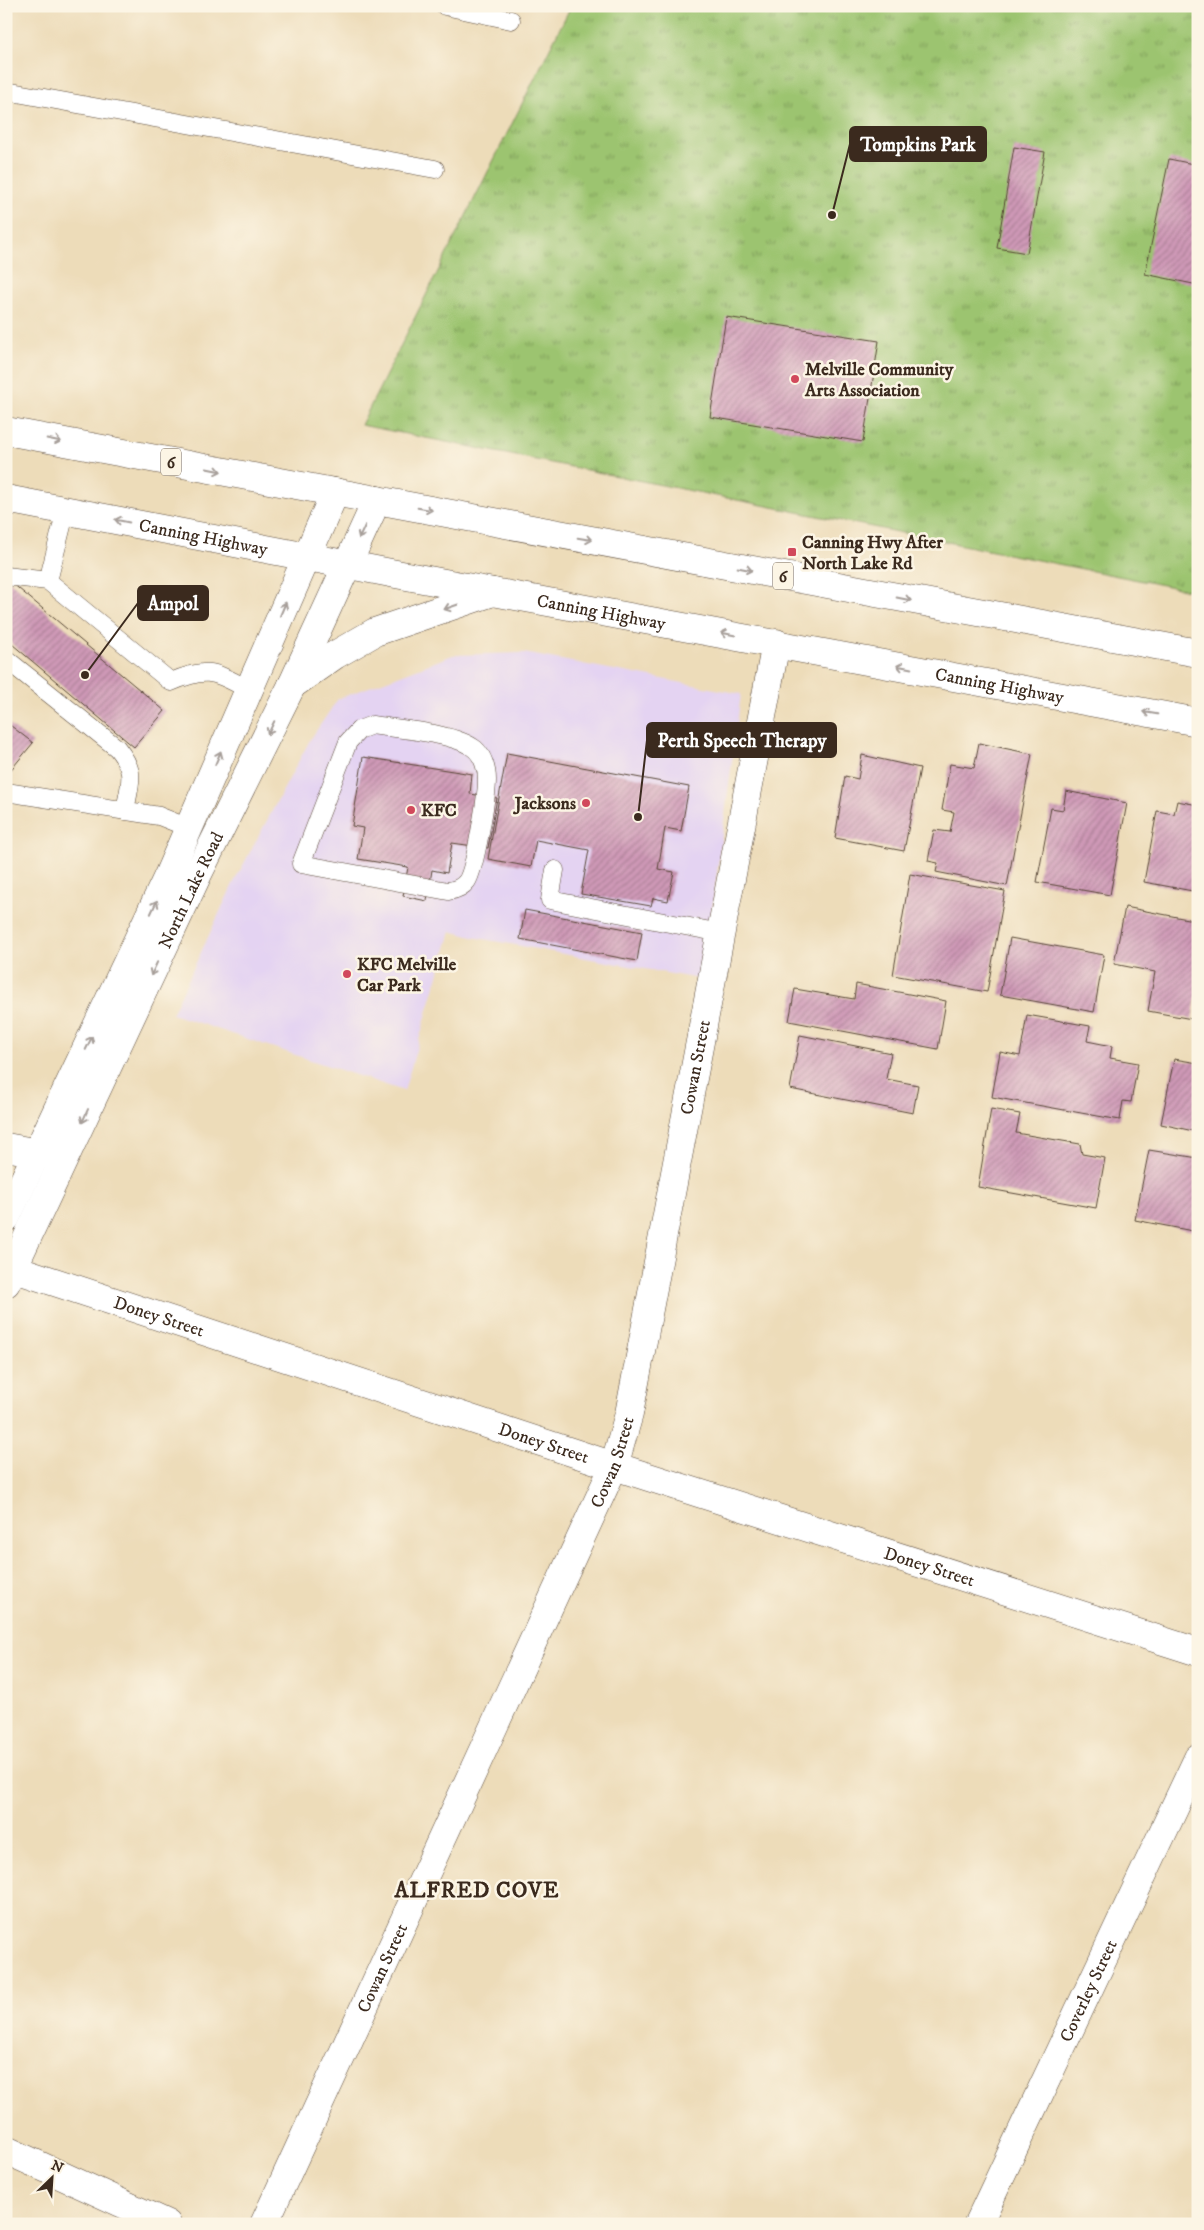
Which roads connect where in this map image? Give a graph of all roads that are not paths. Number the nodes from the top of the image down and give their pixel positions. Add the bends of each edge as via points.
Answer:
1 (445, 6) edge
2 (511, 20) dead end
3 (6, 90) edge
4 (435, 168) dead end
5 (6, 431) edge
6 (335, 492) junction
7 (6, 499) edge
8 (377, 500) junction
9 (66, 510) junction
10 (307, 556) junction
11 (348, 564) junction
12 (6, 576) edge
13 (48, 581) junction
14 (497, 591) junction
15 (776, 643) junction
16 (1198, 653) edge
17 (6, 659) edge
18 (292, 685) junction
19 (248, 688) junction
20 (1198, 722) edge
21 (6, 792) edge
22 (125, 811) junction
23 (188, 828) junction
24 (301, 864) joint
25 (555, 870) dead end
26 (721, 933) junction
27 (6, 1147) edge
28 (36, 1152) junction
29 (66, 1158) junction
30 (6, 1218) edge
31 (8, 1272) edge
32 (614, 1466) junction
33 (1198, 1652) edge
34 (1198, 1758) edge
35 (6, 2150) edge
36 (167, 2224) edge
37 (264, 2224) edge
38 (978, 2224) edge

1 - 2 lane
3 - 4 lane
5 -> 6 main road, 6
6 - 8 main road, 6
6 - 10 main road, North Lake Road
7 - 9 main road, Canning Highway
8 -> 11 main road, North Lake Road
8 -> 16 main road, 6
10 -> 9 main road, Canning Highway
9 - 13 lane
10 - 11 main road, Canning Highway
19 -> 10 main road, North Lake Road
11 - 14 main road, Canning Highway
11 - 18 main road, North Lake Road
12 - 13 lane
13 - 19 lane via 171,682 205,672 217,673
15 -> 14 main road, Canning Highway
14 -> 18 main road via 375,632
20 -> 15 main road, Canning Highway
15 - 26 main road, Cowan Street
17 - 22 lane via 117,748 125,758 131,774
18 -> 29 main road, North Lake Road via 194,883
23 -> 19 main road, North Lake Road
21 - 22 lane
22 - 23 lane via 160,816
28 -> 23 main road, North Lake Road via 111,999
24 - 24 lane via 348,742 359,730 372,725 460,740 476,750 485,765 487,780 473,868 467,882 459,889 448,891
25 - 26 lane via 550,900
26 - 32 main road, Cowan Street via 629,1414
27 - 28 main road
28 - 29 main road
28 - 30 main road, North Lake Road
29 - 31 main road, North Lake Road
31 - 32 main road, Doney Street
32 - 33 main road, Doney Street
32 - 37 main road, Cowan Street
34 - 38 main road, Coverley Street
35 - 36 main road

